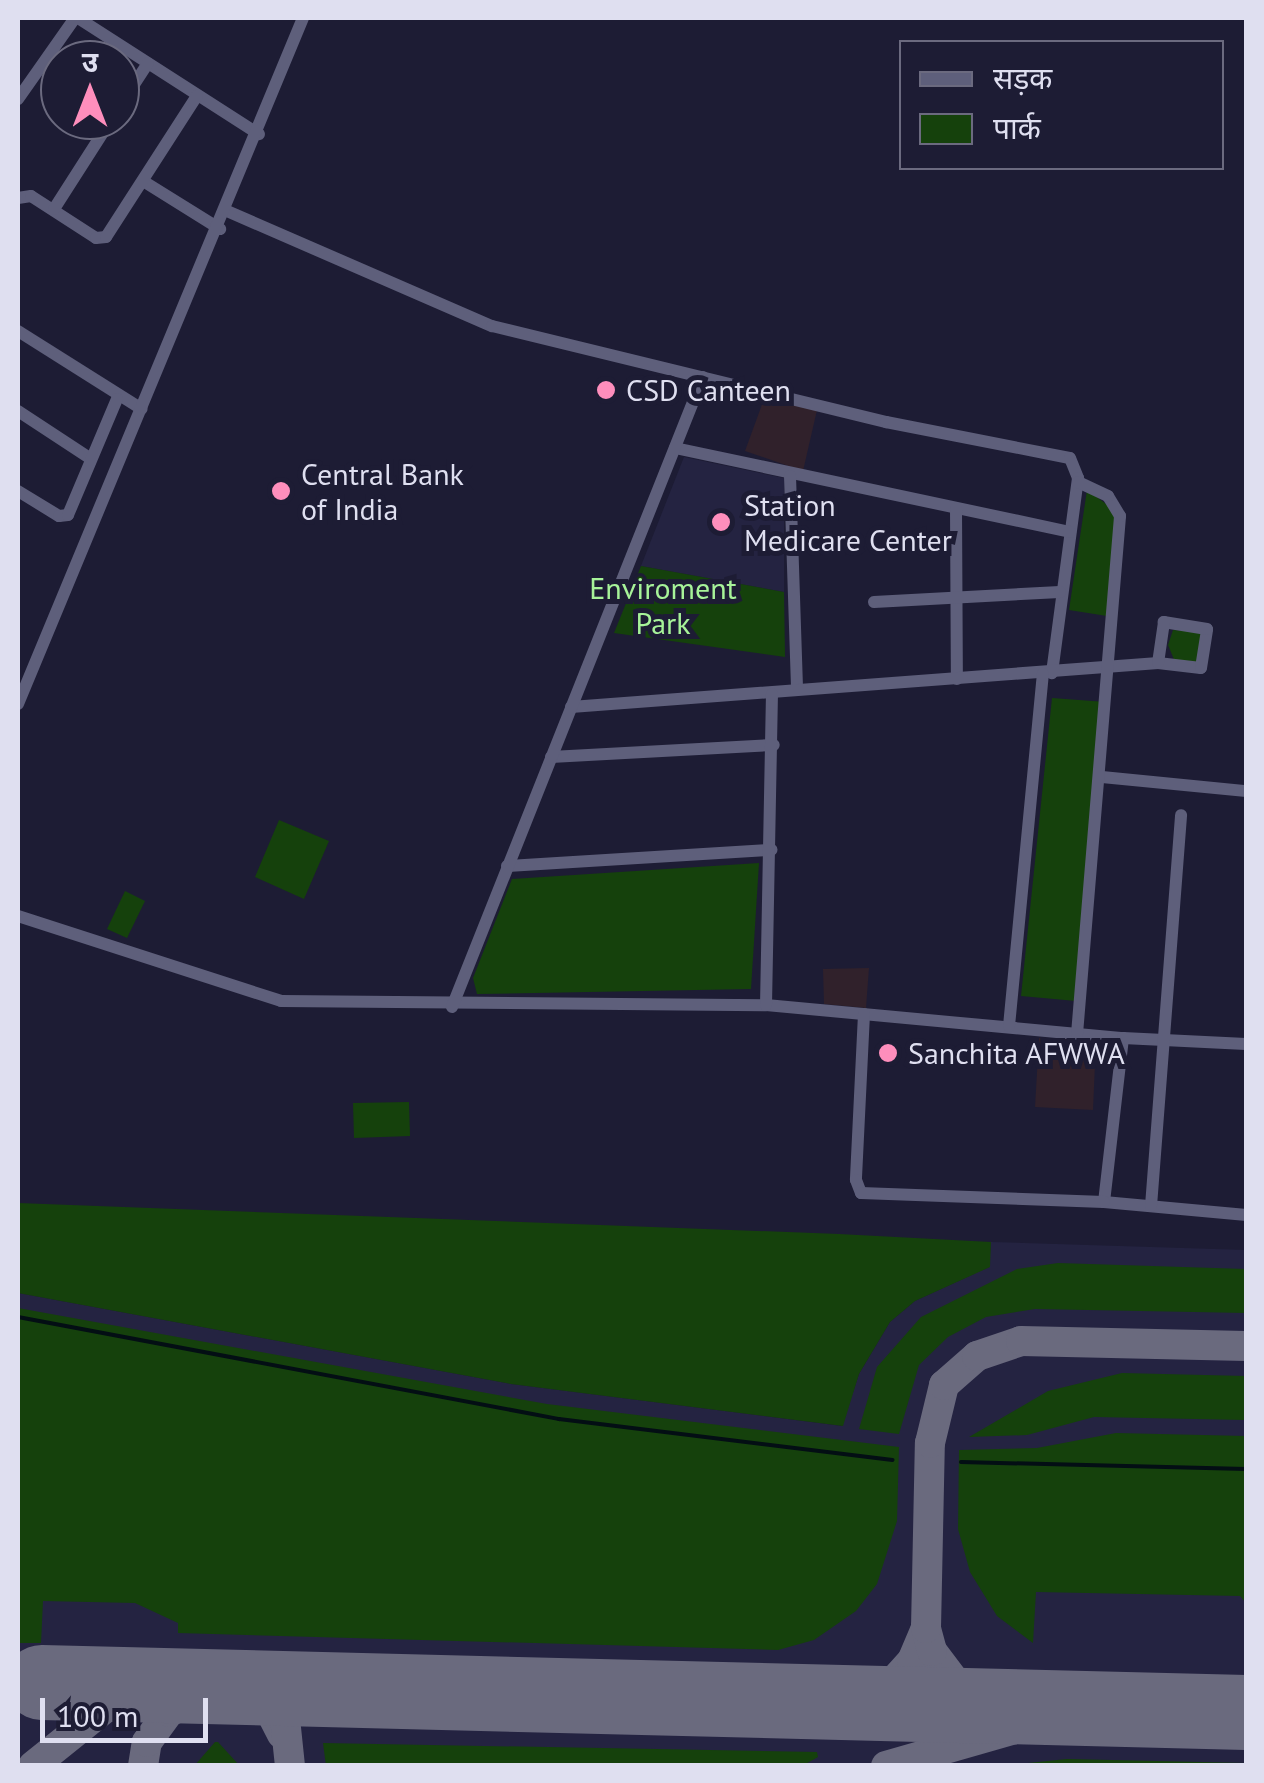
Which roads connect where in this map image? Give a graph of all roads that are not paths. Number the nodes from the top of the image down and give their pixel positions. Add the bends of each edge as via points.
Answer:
1 (76, 18) edge
2 (303, 18) edge
3 (148, 63) junction
4 (140, 75) edge
5 (197, 96) junction
6 (18, 99) edge
7 (259, 134) junction
8 (98, 140) edge
9 (143, 181) junction
10 (18, 198) edge
11 (54, 209) junction
12 (227, 211) junction
13 (220, 228) junction
14 (18, 331) edge
15 (703, 377) junction
16 (117, 399) junction
17 (142, 410) junction
18 (18, 411) edge
19 (675, 448) junction
20 (91, 459) junction
21 (790, 476) junction
22 (1078, 482) junction
23 (18, 491) edge
24 (956, 508) junction
25 (1070, 532) junction
26 (1060, 592) junction
27 (955, 598) junction
28 (874, 602) dead end
29 (1158, 663) junction
30 (1104, 670) junction
31 (1048, 674) junction
32 (957, 679) junction
33 (797, 689) junction
34 (772, 694) junction
35 (18, 704) edge
36 (571, 706) junction
37 (774, 745) junction
38 (552, 757) junction
39 (1102, 778) junction
40 (1246, 791) edge
41 (1181, 815) dead end
42 (772, 850) junction
43 (507, 866) junction
44 (18, 916) edge
45 (766, 1005) junction
46 (452, 1007) junction
47 (864, 1014) junction
48 (1009, 1026) junction
49 (1077, 1034) junction
50 (1122, 1038) junction
51 (1168, 1040) junction
52 (1246, 1044) edge
53 (1104, 1202) junction
54 (1151, 1206) junction
55 (1246, 1214) edge

1 - 3 street
1 - 6 street
2 - 7 street
3 - 4 street
3 - 5 street
5 - 7 street
5 - 9 street
7 - 12 street
8 - 11 street
9 - 11 street via 102,239
9 - 13 street
10 - 11 street via 32,196
12 - 13 street
12 - 15 street via 492,326
13 - 17 street
14 - 16 street
15 - 19 street
15 - 22 street via 1063,456 1074,461
16 - 17 street
16 - 20 street
17 - 35 street
18 - 20 street
19 - 21 street
19 - 36 street
20 - 23 street via 66,517
21 - 24 street
21 - 33 street
22 - 25 street
22 - 30 street via 1108,496 1119,510
24 - 25 street
24 - 27 street
25 - 26 street
26 - 27 street
26 - 31 street
27 - 28 street
27 - 32 street
29 - 29 street via 1202,668 1207,629 1164,622
29 - 30 street
30 - 31 street
30 - 39 street via 1109,705
31 - 32 street
31 - 48 street
32 - 33 street
33 - 34 street
34 - 36 street
34 - 37 street
36 - 38 street
37 - 38 street
37 - 42 street
38 - 43 street
39 - 40 street
39 - 49 street
41 - 51 street
42 - 43 street
42 - 45 street
43 - 46 street
44 - 46 street via 281,1002
45 - 46 street
45 - 47 street
47 - 48 street
47 - 53 street via 856,1180 861,1193
48 - 49 street
49 - 50 street
50 - 51 street
50 - 53 street
51 - 52 street
51 - 54 street
53 - 54 street
54 - 55 street

